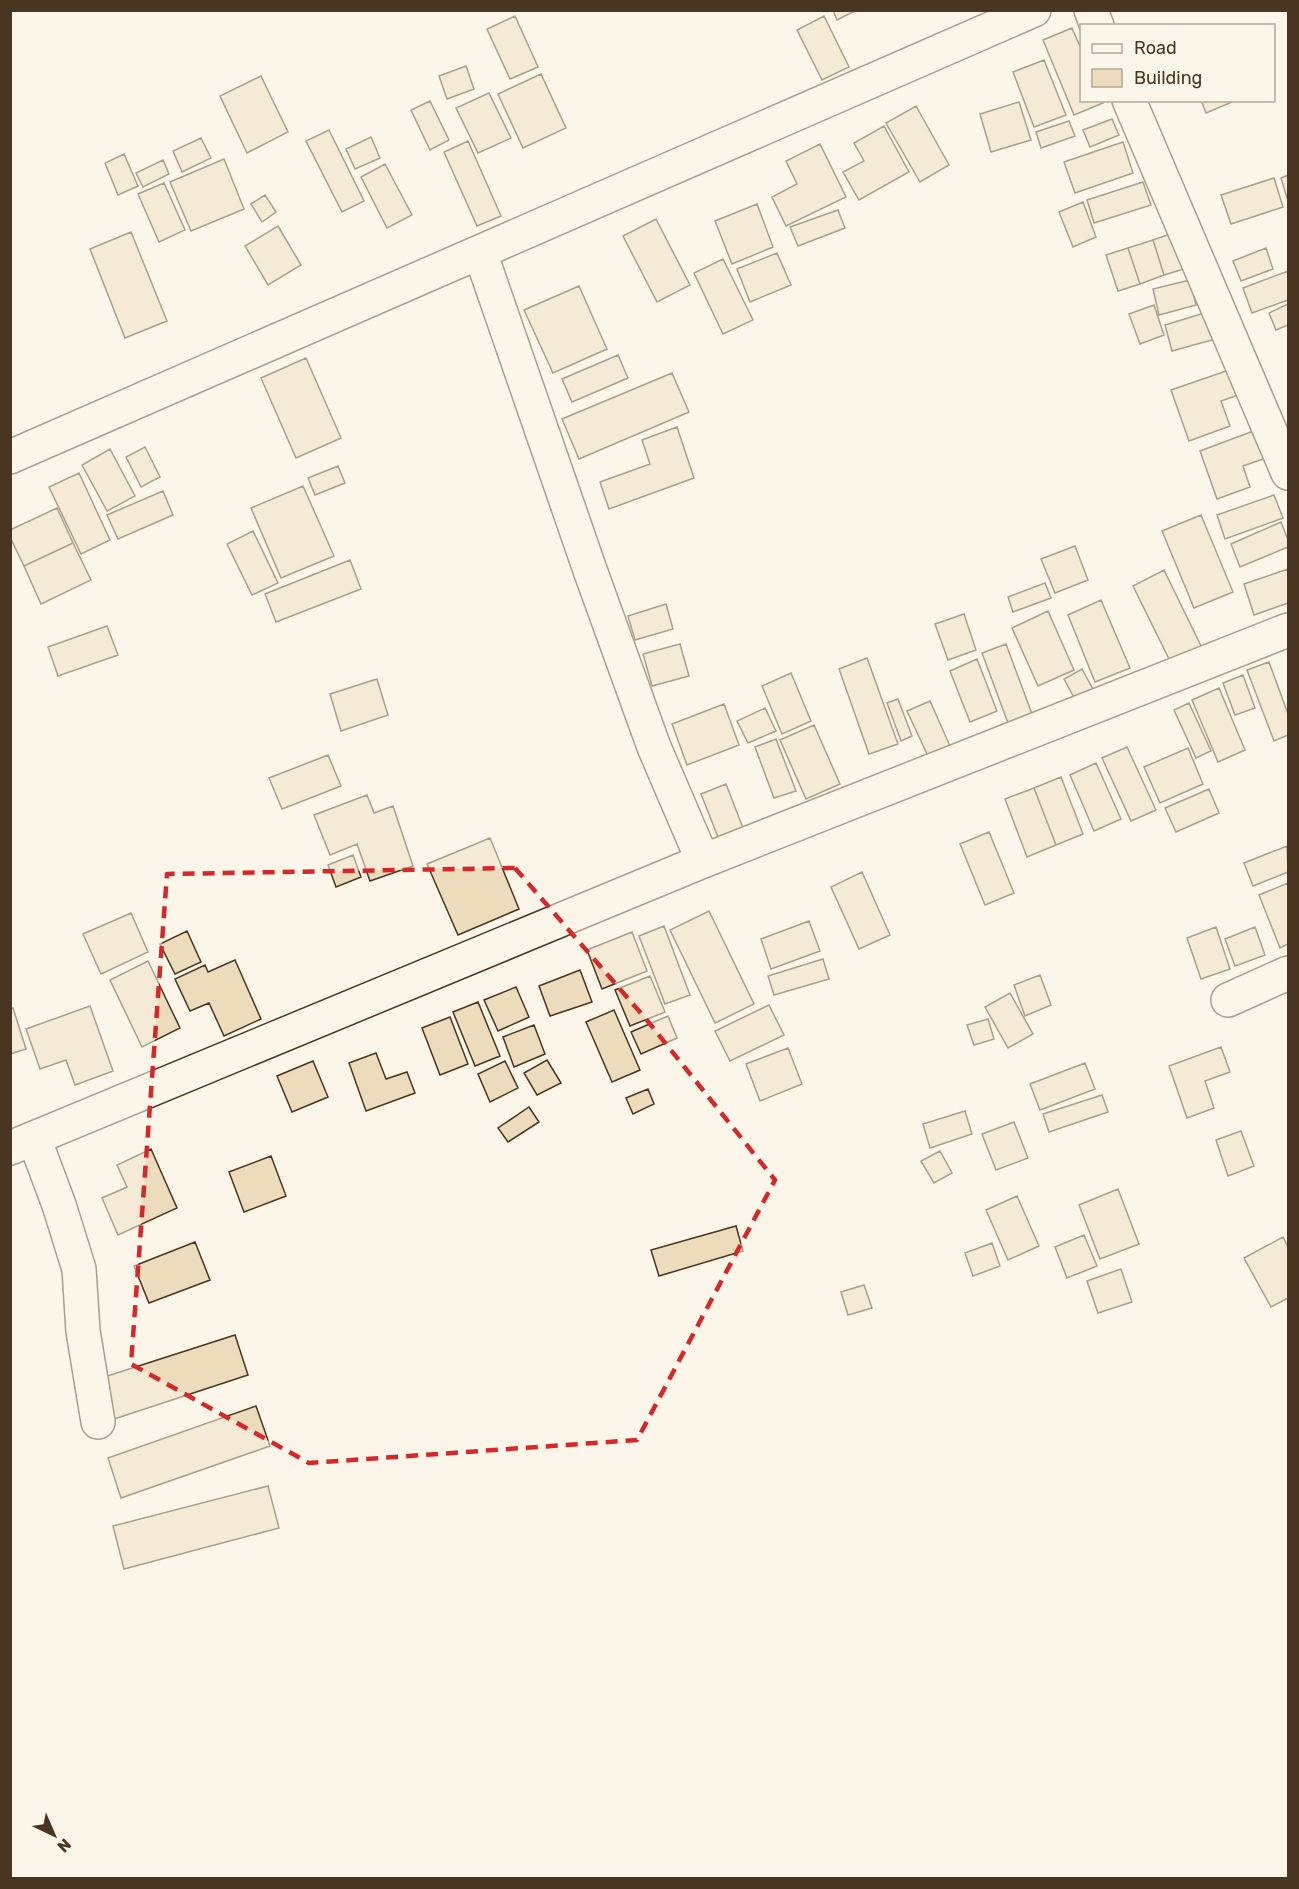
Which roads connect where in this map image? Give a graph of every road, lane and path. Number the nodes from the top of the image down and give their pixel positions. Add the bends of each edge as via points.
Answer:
1 (1034, 10) edge
2 (1131, 102) edge
3 (480, 252) junction
4 (10, 457) edge
5 (1288, 473) edge
6 (1288, 630) edge
7 (703, 861) junction
8 (1288, 973) edge
9 (1228, 1000) dead end
10 (22, 1143) edge
11 (98, 1422) dead end

1 - 3 street
2 - 5 street
3 - 4 street
3 - 7 street via 654,747
6 - 7 street
7 - 10 street
8 - 9 street
10 - 11 street via 59,1205 79,1269 83,1331

